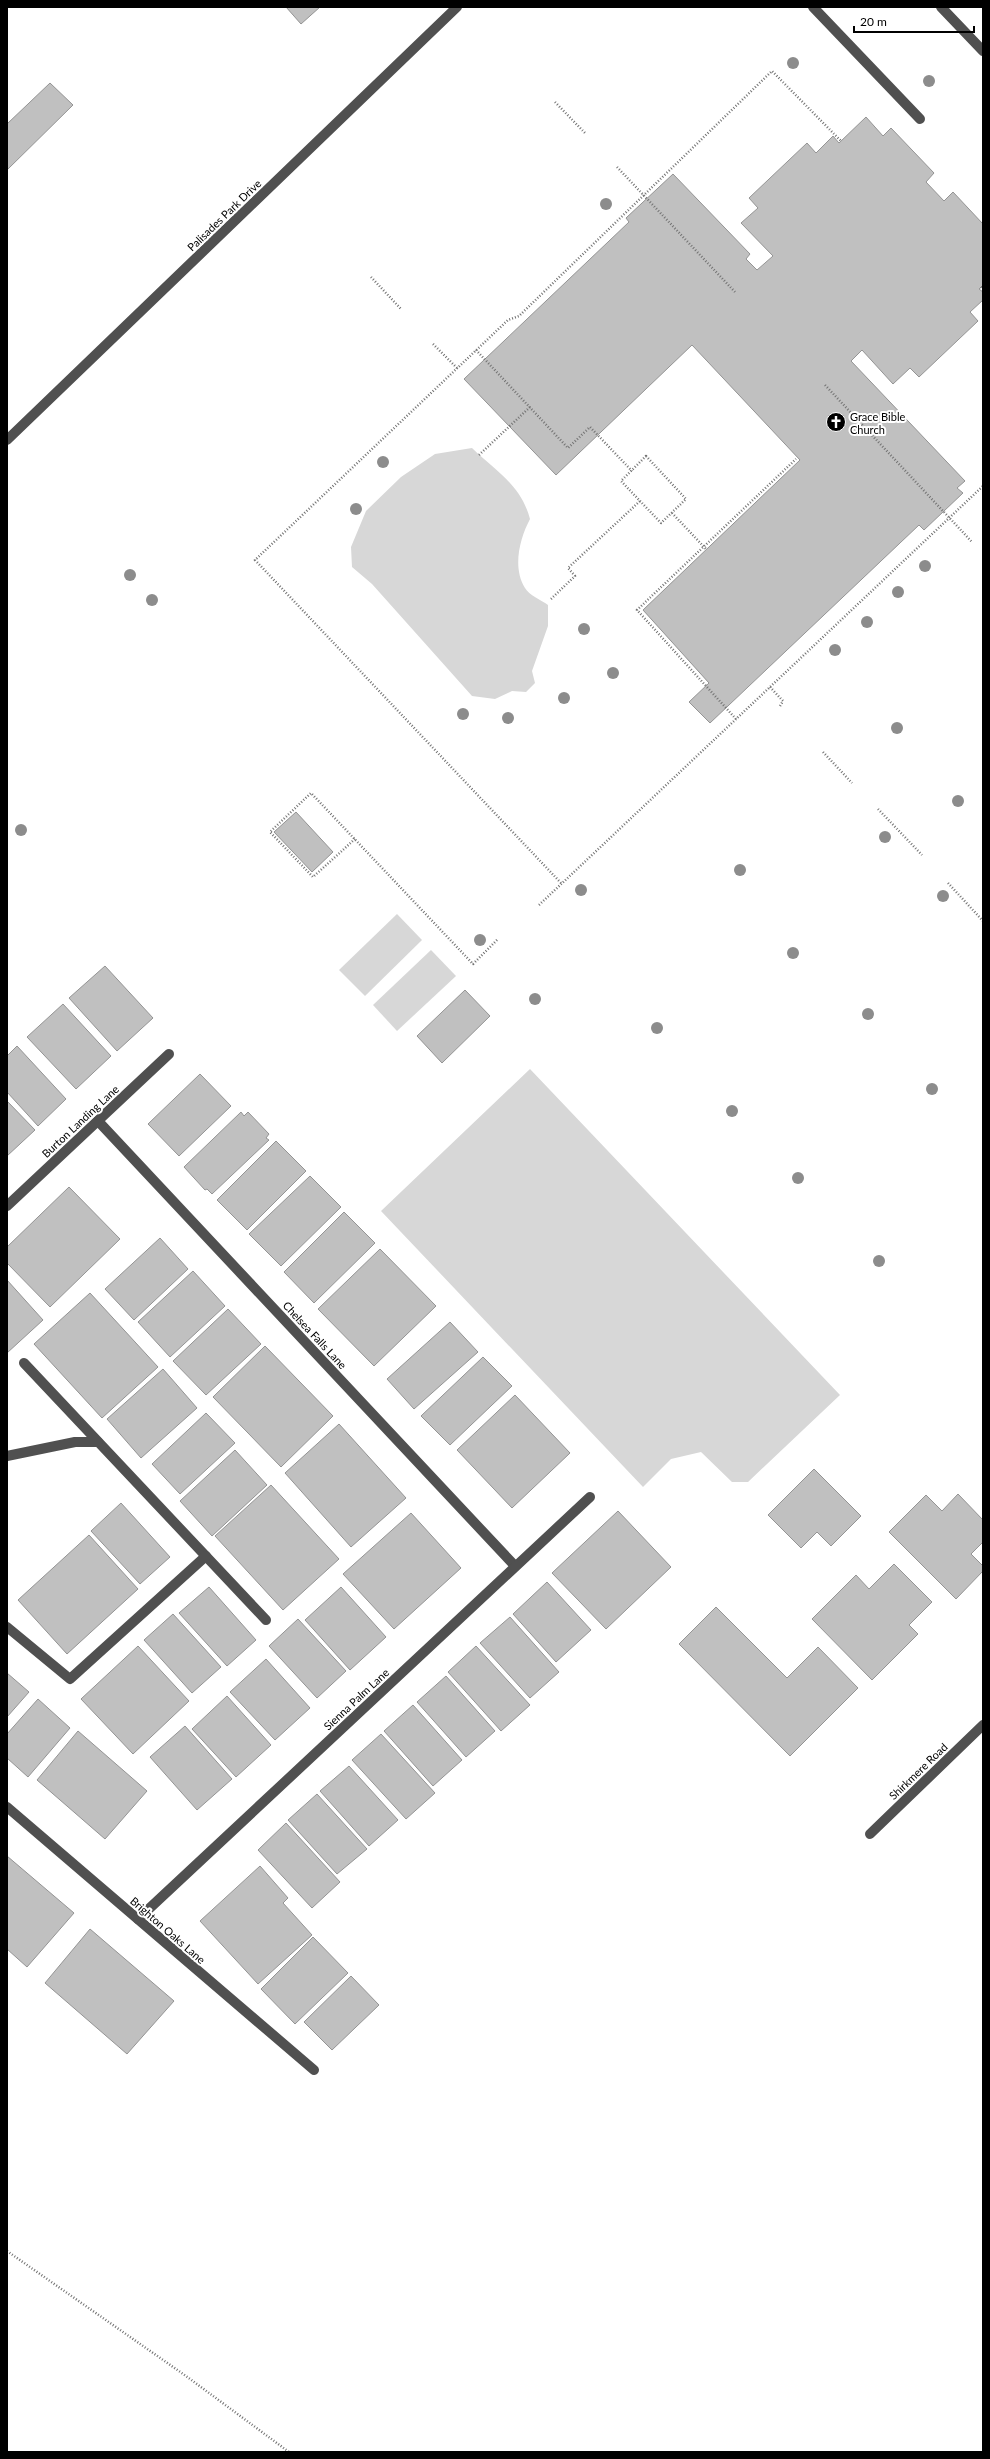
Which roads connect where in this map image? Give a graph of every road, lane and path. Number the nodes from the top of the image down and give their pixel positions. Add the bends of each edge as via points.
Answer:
1 (457, 7) edge
2 (813, 7) edge
3 (941, 7) edge
4 (983, 51) edge
5 (555, 102) dead end
6 (920, 120) dead end
7 (585, 133) dead end
8 (841, 141) dead end
9 (617, 168) dead end
10 (643, 195) junction
11 (372, 277) dead end
12 (735, 292) dead end
13 (401, 309) dead end
14 (433, 344) dead end
15 (476, 350) junction
16 (457, 368) junction
17 (825, 385) dead end
18 (530, 407) junction
19 (7, 440) edge
20 (479, 455) dead end
21 (796, 459) dead end
22 (632, 471) junction
23 (983, 486) edge
24 (640, 501) junction
25 (672, 512) junction
26 (949, 518) junction
27 (972, 542) dead end
28 (704, 548) junction
29 (551, 599) dead end
30 (770, 687) junction
31 (780, 706) dead end
32 (736, 719) junction
33 (823, 752) dead end
34 (852, 783) dead end
35 (878, 809) dead end
36 (355, 839) junction
37 (922, 855) dead end
38 (562, 883) junction
39 (948, 883) dead end
40 (539, 905) dead end
41 (983, 921) edge
42 (498, 939) dead end
43 (169, 1054) dead end
44 (98, 1121) junction
45 (7, 1206) edge
46 (24, 1363) dead end
47 (98, 1442) junction
48 (7, 1456) edge
49 (590, 1497) dead end
50 (206, 1556) junction
51 (515, 1566) junction
52 (266, 1620) dead end
53 (7, 1627) edge
54 (983, 1725) edge
55 (7, 1808) edge
56 (870, 1834) dead end
57 (138, 1920) junction
58 (314, 2070) dead end
59 (7, 2251) edge
60 (289, 2452) edge

1 - 19 street, Palisades Park Drive
2 - 6 street
3 - 4 street
5 - 7 path
8 - 10 path via 772,71
9 - 10 path
10 - 12 path
10 - 15 path via 519,316 508,320
11 - 13 path
14 - 16 path
15 - 16 path
15 - 18 path
16 - 38 path via 255,560
17 - 26 path
18 - 20 path
18 - 22 path via 568,448 590,427
21 - 28 path
22 - 24 path via 621,481
22 - 25 path via 646,456 686,499
23 - 26 path
24 - 25 path via 661,523
24 - 29 path via 568,568 575,576
25 - 28 path
26 - 27 path
26 - 30 path
28 - 32 path via 637,610
30 - 31 path via 783,701
30 - 32 path
32 - 38 path
33 - 34 path
35 - 37 path
36 - 36 path via 311,793 270,832 313,877
36 - 42 path via 473,964
38 - 40 path
39 - 41 path
43 - 44 street, Burton Landing Lane
44 - 45 street, Burton Landing Lane
44 - 51 street, Chelsea Falls Lane
46 - 47 street
47 - 48 street via 76,1442
47 - 50 street
49 - 51 street, Sienna Palm Lane
50 - 52 street
50 - 53 street via 70,1678
51 - 57 street, Sienna Palm Lane
54 - 56 street, Shirkmere Road
55 - 57 street, Brighton Oaks Lane
57 - 58 street, Brighton Oaks Lane
59 - 60 path via 186,2376

